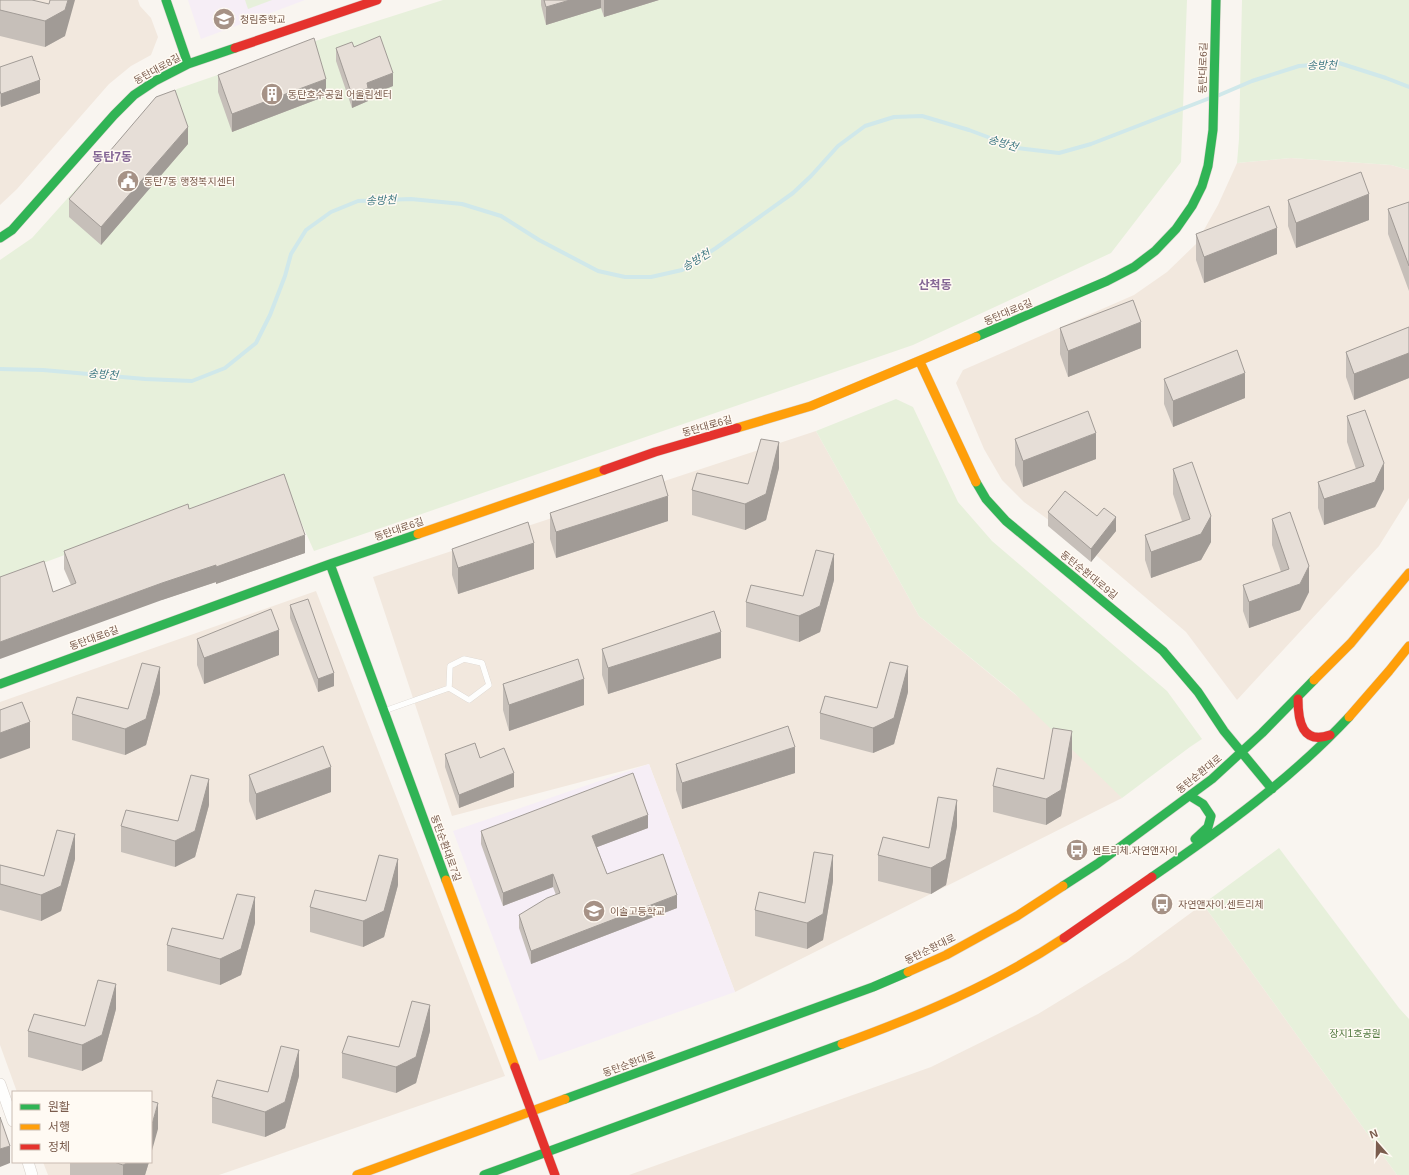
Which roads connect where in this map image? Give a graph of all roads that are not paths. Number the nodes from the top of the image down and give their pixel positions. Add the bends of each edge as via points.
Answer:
1 (166, 0) edge
2 (378, 0) edge
3 (1216, 0) edge
4 (188, 64) junction
5 (0, 238) edge
6 (920, 362) junction
7 (330, 564) junction
8 (1409, 573) edge
9 (1409, 646) edge
10 (0, 684) edge
11 (448, 688) junction
12 (1298, 699) junction
13 (384, 711) junction
14 (1330, 735) junction
15 (1242, 753) junction
16 (1272, 789) junction
17 (1190, 796) junction
18 (1165, 868) junction
19 (0, 1084) edge
20 (532, 1112) junction
21 (12, 1118) edge
22 (546, 1152) junction
23 (28, 1163) edge
24 (32, 1175) edge
25 (357, 1175) edge
26 (484, 1175) edge
27 (555, 1175) edge

1 - 4 street
2 - 4 street, 동탄대로8길
3 - 6 street, 동탄대로6길 via 1213,130 1208,166 1192,206 1176,229 1155,251 1134,267
4 - 5 street, 동탄대로8길 via 134,95 12,230
6 - 7 street, 동탄대로6길 via 798,411 655,452
6 - 15 street, 동탄순환대로9길 via 972,476 986,498 1006,521 1163,651 1198,692
7 - 10 street, 동탄대로6길
7 - 13 street, 동탄순환대로7길
8 - 12 street, 동탄순환대로 via 1351,643
9 - 14 street via 1375,688
11 - 11 lane via 450,666 464,659 482,664 489,686 469,700
11 - 13 lane
12 - 14 street via 1298,717 1308,735 1317,738
12 - 15 street, 동탄순환대로
13 - 20 street, 동탄순환대로7길
14 - 16 street
15 - 16 street, 동탄순환대로9길
15 - 17 street, 동탄순환대로
16 - 18 street
17 - 18 street via 1208,810 1211,816 1208,827
17 - 20 street, 동탄순환대로 via 1051,894 995,929 946,955 873,987
18 - 22 street via 1043,951 942,1005 900,1023
19 - 21 street
20 - 22 street, 동탄순환대로7길
20 - 25 street, 동탄순환대로
22 - 26 street
22 - 27 street, 동탄순환대로7길
23 - 24 street

